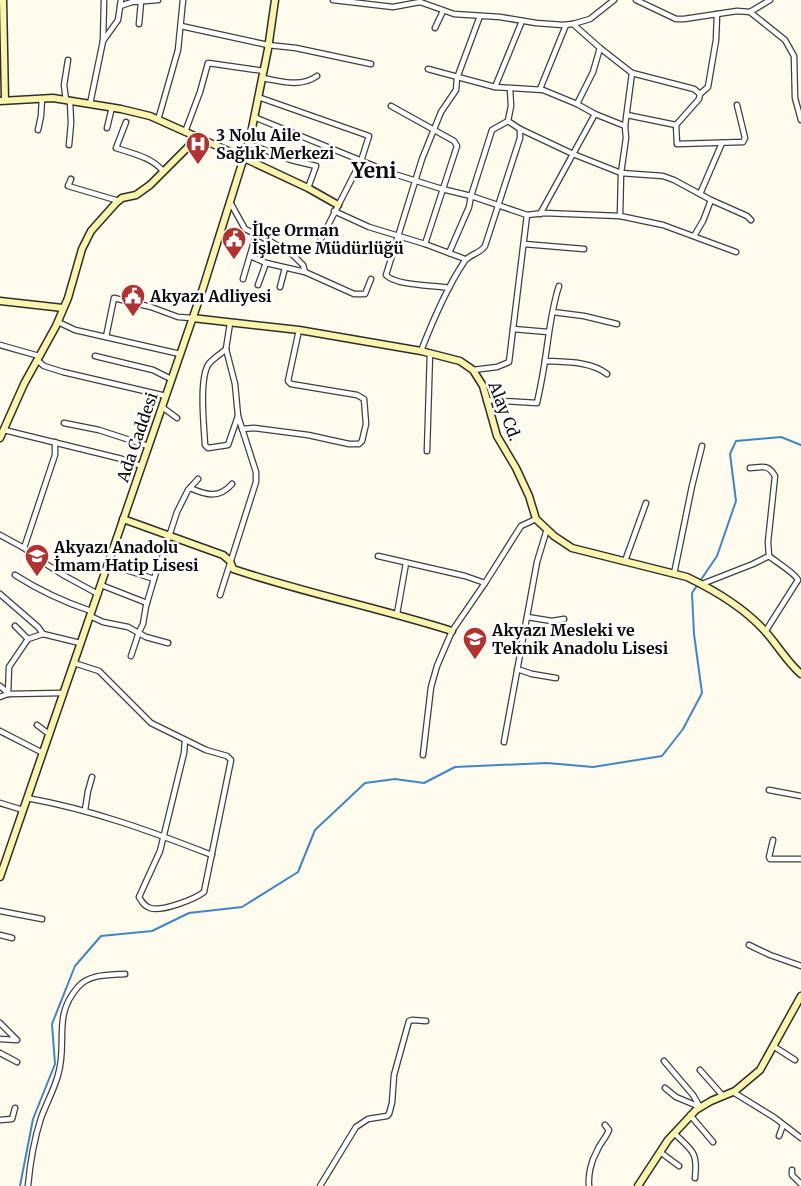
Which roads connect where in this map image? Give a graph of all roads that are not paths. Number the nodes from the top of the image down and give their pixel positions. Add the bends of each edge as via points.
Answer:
1 (3, 0) edge
2 (104, 0) edge
3 (121, 0) edge
4 (158, 0) edge
5 (183, 0) edge
6 (275, 0) edge
7 (333, 0) edge
8 (614, 0) edge
9 (636, 0) edge
10 (770, 0) edge
11 (141, 2) junction
12 (368, 2) edge
13 (120, 6) junction
14 (444, 11) junction
15 (750, 12) junction
16 (717, 14) junction
17 (480, 16) junction
18 (1, 18) edge
19 (522, 21) junction
20 (139, 24) dead end
21 (573, 24) junction
22 (566, 25) junction
23 (181, 26) junction
24 (435, 28) dead end
25 (103, 40) junction
26 (268, 45) junction
27 (600, 48) junction
28 (68, 60) dead end
29 (371, 64) dead end
30 (428, 70) dead end
31 (264, 71) junction
32 (632, 72) junction
33 (317, 76) dead end
34 (262, 78) junction
35 (458, 78) junction
36 (495, 87) junction
37 (510, 89) junction
38 (540, 89) junction
39 (700, 94) junction
40 (258, 97) junction
41 (42, 98) junction
42 (2, 100) edge
43 (68, 100) junction
44 (90, 104) junction
45 (577, 104) junction
46 (737, 105) dead end
47 (390, 106) dead end
48 (112, 107) junction
49 (596, 114) junction
50 (627, 115) junction
51 (254, 117) junction
52 (158, 120) junction
53 (801, 120) edge
54 (508, 121) junction
55 (126, 122) dead end
56 (625, 126) junction
57 (676, 126) junction
58 (107, 128) dead end
59 (520, 129) junction
60 (38, 130) dead end
61 (433, 130) junction
62 (185, 132) junction
63 (198, 137) junction
64 (249, 144) junction
65 (722, 144) junction
66 (69, 145) dead end
67 (574, 154) junction
68 (244, 158) junction
69 (360, 161) junction
70 (163, 171) junction
71 (622, 173) junction
72 (71, 179) dead end
73 (415, 181) junction
74 (308, 188) junction
75 (442, 189) junction
76 (700, 194) junction
77 (471, 196) junction
78 (711, 200) junction
79 (119, 201) junction
80 (230, 202) junction
81 (338, 204) junction
82 (497, 206) junction
83 (334, 211) junction
84 (540, 214) junction
85 (528, 215) junction
86 (620, 216) junction
87 (751, 220) dead end
88 (256, 235) junction
89 (694, 236) junction
90 (397, 237) junction
91 (319, 243) dead end
92 (425, 244) junction
93 (524, 244) junction
94 (584, 249) dead end
95 (736, 252) dead end
96 (450, 253) junction
97 (250, 256) junction
98 (465, 259) junction
99 (266, 263) junction
100 (285, 268) junction
101 (306, 272) junction
102 (243, 279) dead end
103 (371, 279) dead end
104 (258, 285) dead end
105 (559, 286) dead end
106 (280, 287) dead end
107 (449, 288) junction
108 (0, 301) edge
109 (63, 308) junction
110 (553, 312) junction
111 (192, 318) junction
112 (58, 322) junction
113 (230, 323) junction
114 (618, 324) dead end
115 (513, 329) junction
116 (299, 330) junction
117 (548, 332) junction
118 (106, 337) junction
119 (0, 345) edge
120 (226, 349) junction
121 (421, 351) junction
122 (430, 353) junction
123 (180, 354) junction
124 (95, 356) dead end
125 (38, 358) junction
126 (545, 361) junction
127 (473, 370) junction
128 (608, 374) dead end
129 (171, 379) junction
130 (166, 396) junction
131 (486, 400) junction
132 (162, 407) junction
133 (238, 416) junction
134 (177, 418) dead end
135 (64, 423) dead end
136 (242, 429) junction
137 (4, 430) junction
138 (0, 438) edge
139 (55, 442) junction
140 (148, 446) junction
141 (702, 446) dead end
142 (427, 451) dead end
143 (142, 466) junction
144 (750, 468) dead end
145 (198, 479) dead end
146 (232, 484) dead end
147 (190, 488) junction
148 (646, 504) dead end
149 (123, 519) junction
150 (536, 519) junction
151 (547, 529) junction
152 (0, 535) edge
153 (170, 535) junction
154 (24, 548) junction
155 (378, 556) dead end
156 (769, 556) junction
157 (625, 561) junction
158 (406, 563) junction
159 (108, 564) junction
160 (231, 564) junction
161 (674, 574) junction
162 (15, 575) dead end
163 (154, 580) junction
164 (485, 582) junction
165 (101, 585) junction
166 (703, 585) junction
167 (0, 594) edge
168 (98, 594) junction
169 (220, 595) dead end
170 (147, 603) junction
171 (91, 614) junction
172 (397, 614) junction
173 (528, 617) junction
174 (564, 619) dead end
175 (15, 626) dead end
176 (452, 631) junction
177 (139, 632) junction
178 (765, 632) junction
179 (43, 634) junction
180 (28, 639) junction
181 (168, 643) dead end
182 (80, 644) junction
183 (131, 656) dead end
184 (74, 663) junction
185 (517, 669) junction
186 (801, 674) edge
187 (556, 678) dead end
188 (0, 686) edge
189 (64, 692) junction
190 (8, 694) junction
191 (0, 697) edge
192 (37, 725) dead end
193 (0, 731) edge
194 (49, 734) junction
195 (184, 740) junction
196 (504, 742) dead end
197 (42, 753) junction
198 (423, 755) dead end
199 (92, 777) dead end
200 (768, 790) dead end
201 (801, 796) edge
202 (27, 798) junction
203 (0, 803) edge
204 (23, 810) junction
205 (85, 810) junction
206 (164, 837) junction
207 (773, 840) dead end
208 (212, 856) junction
209 (801, 859) edge
210 (0, 877) edge
211 (0, 911) edge
212 (42, 919) dead end
213 (0, 935) edge
214 (12, 938) dead end
215 (749, 946) dead end
216 (801, 966) edge
217 (125, 974) dead end
218 (801, 996) edge
219 (426, 1021) dead end
220 (0, 1023) edge
221 (0, 1039) edge
222 (773, 1046) junction
223 (0, 1053) edge
224 (795, 1060) dead end
225 (664, 1061) dead end
226 (17, 1062) dead end
227 (700, 1070) dead end
228 (665, 1088) dead end
229 (733, 1092) junction
230 (724, 1096) junction
231 (700, 1107) junction
232 (15, 1108) dead end
233 (690, 1116) junction
234 (0, 1120) edge
235 (605, 1125) dead end
236 (783, 1125) junction
237 (674, 1133) junction
238 (779, 1136) dead end
239 (801, 1138) edge
240 (713, 1142) dead end
241 (660, 1152) junction
242 (679, 1166) dead end
243 (792, 1170) dead end
244 (695, 1178) dead end
245 (801, 1184) edge
246 (28, 1186) edge
247 (320, 1186) edge
248 (589, 1186) edge
249 (638, 1186) edge

1 - 18 street
2 - 25 street
3 - 13 street
4 - 11 street
5 - 23 street
6 - 26 street, Ada Caddesi
7 - 12 street
8 - 21 street via 590,19
9 - 16 street via 676,19
10 - 15 street
11 - 13 street
11 - 20 street
12 - 14 street via 393,7 420,2
13 - 25 street via 118,20
14 - 17 street
14 - 24 street
15 - 16 street via 736,10
15 - 53 street via 785,40 794,56 795,98
16 - 39 street via 708,87
17 - 19 street
17 - 35 street
18 - 42 street
19 - 22 street
19 - 36 street
21 - 22 street
21 - 27 street
22 - 38 street
23 - 26 street
23 - 52 street via 178,50
25 - 44 street
26 - 29 street
26 - 31 street, Ada Caddesi
27 - 32 street
27 - 45 street
28 - 43 street via 64,85
30 - 35 street
31 - 34 street, Ada Caddesi
31 - 62 street via 208,63
32 - 39 street via 694,89
32 - 50 street
33 - 34 street via 295,83
34 - 40 street, Ada Caddesi
35 - 36 street
35 - 61 street via 456,90
36 - 37 street
37 - 38 street
37 - 54 street
38 - 45 street
39 - 57 street
40 - 51 street, Ada Caddesi
40 - 69 street via 369,136
41 - 42 street
41 - 43 street
41 - 60 street
43 - 44 street
43 - 66 street
44 - 48 street
45 - 49 street
46 - 65 street via 745,138 743,142
47 - 61 street
48 - 52 street
48 - 58 street
49 - 56 street
49 - 67 street
50 - 56 street
50 - 57 street
51 - 64 street, Ada Caddesi
51 - 69 street
52 - 62 street
54 - 59 street
54 - 77 street via 492,130
55 - 70 street via 116,148 156,163
56 - 71 street
57 - 65 street via 678,144
59 - 67 street
59 - 82 street via 520,138
61 - 73 street
61 - 75 street via 457,146
62 - 63 street
63 - 68 street
63 - 70 street
64 - 68 street, Ada Caddesi
64 - 74 street via 316,166
65 - 76 street
67 - 71 street
67 - 84 street
68 - 74 street
68 - 80 street, Ada Caddesi
69 - 73 street
69 - 81 street
70 - 79 street via 136,195
71 - 76 street via 663,176
71 - 86 street
72 - 79 street via 68,186
73 - 75 street
73 - 90 street
74 - 81 street
75 - 77 street
75 - 92 street
76 - 78 street
77 - 82 street
77 - 96 street
78 - 87 street
78 - 89 street
79 - 109 street via 91,230
80 - 88 street via 245,229
80 - 111 street, Ada Caddesi
81 - 83 street
82 - 85 street
82 - 98 street via 482,251
83 - 90 street
83 - 91 street
84 - 85 street
84 - 86 street
85 - 93 street
86 - 89 street via 663,225
88 - 97 street
88 - 101 street via 293,255
89 - 95 street
90 - 92 street
90 - 107 street via 387,267 386,275 390,280
92 - 96 street
93 - 94 street
93 - 115 street
96 - 98 street
97 - 99 street
97 - 102 street
98 - 107 street
99 - 100 street
99 - 104 street
100 - 101 street
100 - 106 street
101 - 103 street via 354,294 364,294
105 - 110 street
107 - 121 street
108 - 109 street
109 - 112 street
110 - 114 street
110 - 117 street
111 - 113 street, Alay Cd.
111 - 118 street via 178,317 114,298
111 - 123 street, Ada Caddesi
112 - 118 street via 75,330
112 - 125 street
113 - 116 street, Alay Cd.
113 - 120 street
115 - 117 street
115 - 127 street via 509,362
116 - 121 street, Alay Cd.
116 - 136 street via 288,381 364,399 366,424 362,441 349,444 308,435
117 - 126 street
118 - 123 street
119 - 125 street
120 - 133 street via 235,384
120 - 133 street via 210,362 205,376 204,426 208,448 228,445
121 - 122 street, Alay Cd.
122 - 127 street, Alay Cd. via 460,361
122 - 142 street
123 - 129 street, Ada Caddesi
124 - 129 street via 153,370
125 - 130 street via 44,366 63,372
125 - 137 street
126 - 128 street via 590,365
126 - 131 street via 537,403
127 - 131 street, Alay Cd.
129 - 130 street, Ada Caddesi
130 - 132 street, Ada Caddesi
131 - 150 street, Alay Cd. via 497,436 516,468
132 - 134 street
132 - 140 street, Ada Caddesi
133 - 136 street
135 - 140 street
136 - 160 street via 256,472 256,482
137 - 138 street
137 - 139 street
139 - 143 street
139 - 154 street via 55,455
140 - 143 street, Ada Caddesi
141 - 161 street
143 - 149 street, Ada Caddesi
144 - 156 street via 766,467 775,476
145 - 147 street
146 - 147 street via 221,494 213,495
147 - 153 street via 177,512
148 - 157 street
149 - 153 street
149 - 159 street, Ada Caddesi
150 - 151 street
150 - 164 street via 521,526
151 - 157 street via 572,548
151 - 173 street via 537,562
152 - 154 street
153 - 160 street via 223,554
153 - 163 street
154 - 168 street
155 - 158 street
156 - 166 street
156 - 178 street via 798,580
157 - 161 street
158 - 164 street
158 - 172 street
159 - 163 street
159 - 165 street, Ada Caddesi
160 - 169 street
160 - 172 street via 233,569 260,578
161 - 166 street
162 - 171 street via 36,589
163 - 170 street
164 - 176 street
165 - 168 street, Ada Caddesi
165 - 170 street
166 - 178 street via 734,603
167 - 179 street
168 - 171 street, Ada Caddesi
170 - 177 street
171 - 177 street via 103,622
171 - 182 street, Ada Caddesi
172 - 176 street
173 - 174 street via 552,621
173 - 185 street
175 - 180 street
176 - 198 street via 431,687
177 - 181 street
177 - 183 street
178 - 186 street
179 - 180 street
179 - 182 street
180 - 190 street via 9,667
182 - 184 street, Ada Caddesi
184 - 189 street, Ada Caddesi
184 - 195 street via 99,671 151,723
185 - 187 street
185 - 196 street
188 - 190 street
189 - 190 street
189 - 194 street, Ada Caddesi
190 - 191 street
192 - 194 street
193 - 197 street
194 - 197 street, Ada Caddesi
195 - 206 street via 184,753
195 - 208 street via 232,760
197 - 202 street, Ada Caddesi
199 - 205 street
200 - 201 street
202 - 204 street, Ada Caddesi
202 - 205 street
203 - 204 street
204 - 210 street, Ada Caddesi
205 - 206 street
206 - 208 street
206 - 208 street via 139,897 151,908 170,906 204,892
207 - 209 street via 770,859
211 - 212 street
213 - 214 street
215 - 216 street
217 - 246 street via 89,979 78,986 63,1014 60,1068 34,1141
218 - 222 street
219 - 247 street via 409,1021 394,1075 389,1114 368,1119 356,1127
220 - 221 street via 17,1040
222 - 224 street
222 - 229 street via 760,1070
223 - 226 street
225 - 231 street
227 - 230 street
228 - 231 street via 676,1097
229 - 230 street
229 - 236 street
230 - 231 street
231 - 233 street
232 - 234 street via 12,1119
233 - 237 street
233 - 240 street
235 - 248 street via 609,1130 592,1164
236 - 238 street
236 - 239 street
237 - 241 street
237 - 244 street via 695,1154
241 - 242 street
241 - 249 street
243 - 245 street via 792,1175

